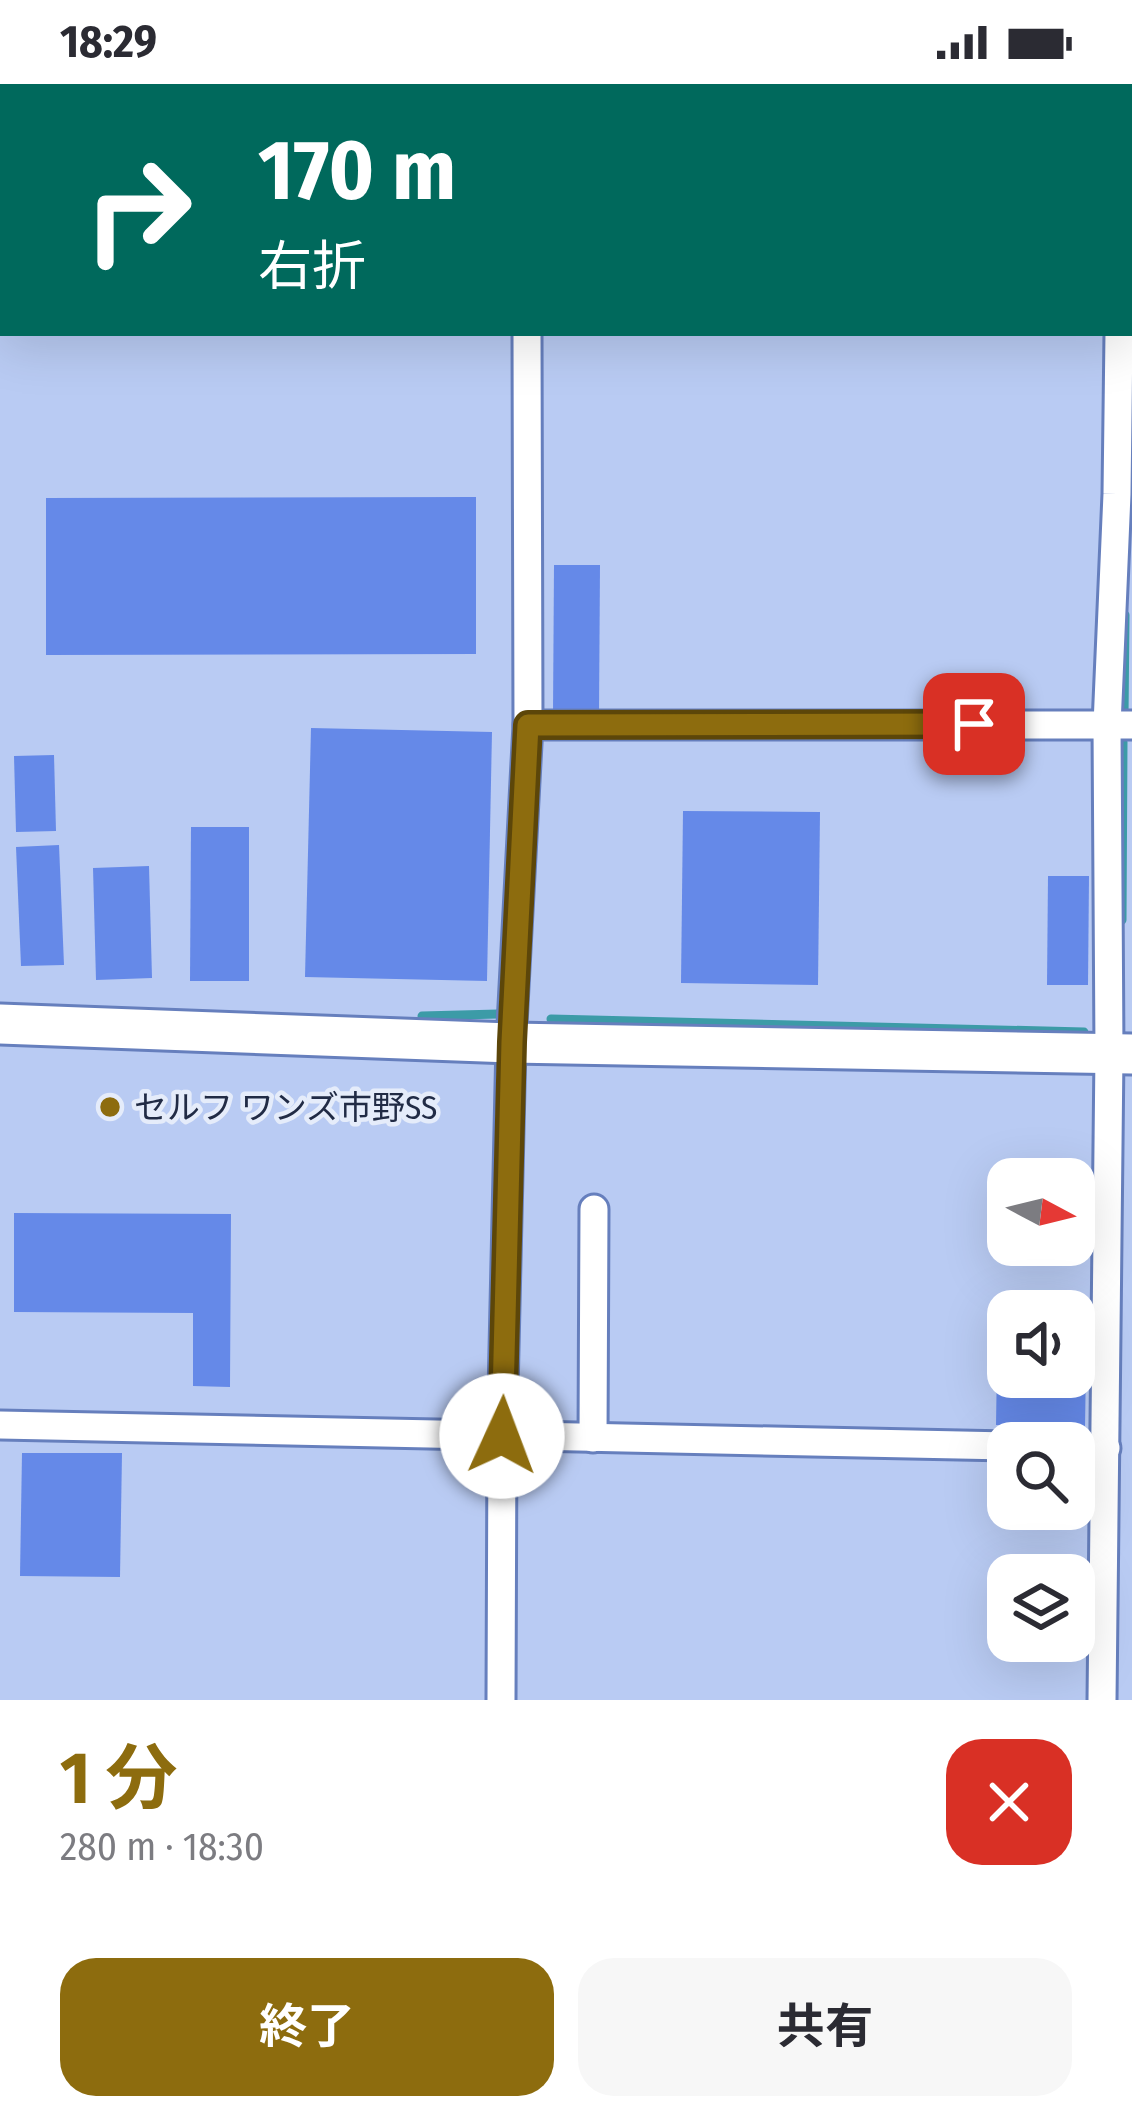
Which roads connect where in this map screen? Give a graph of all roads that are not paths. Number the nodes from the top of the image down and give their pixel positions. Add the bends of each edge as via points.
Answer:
1 (526, 336) edge
2 (1119, 336) edge
3 (1125, 494) edge
4 (528, 725) junction
5 (1119, 725) edge
6 (0, 1024) edge
7 (512, 1042) junction
8 (1120, 1054) edge
9 (594, 1209) dead end
10 (0, 1425) edge
11 (502, 1436) junction
12 (593, 1438) junction
13 (987, 1446) edge
14 (1095, 1448) edge
15 (1106, 1448) junction
16 (501, 1700) edge
17 (1102, 1700) edge

1 - 4 street
2 - 3 street
3 - 5 street
4 - 5 street
4 - 7 street
5 - 8 street
6 - 7 street
7 - 8 street
7 - 11 street
8 - 15 street
9 - 12 street
10 - 11 street
11 - 12 street
11 - 16 street
12 - 13 street
14 - 15 street
15 - 17 street

